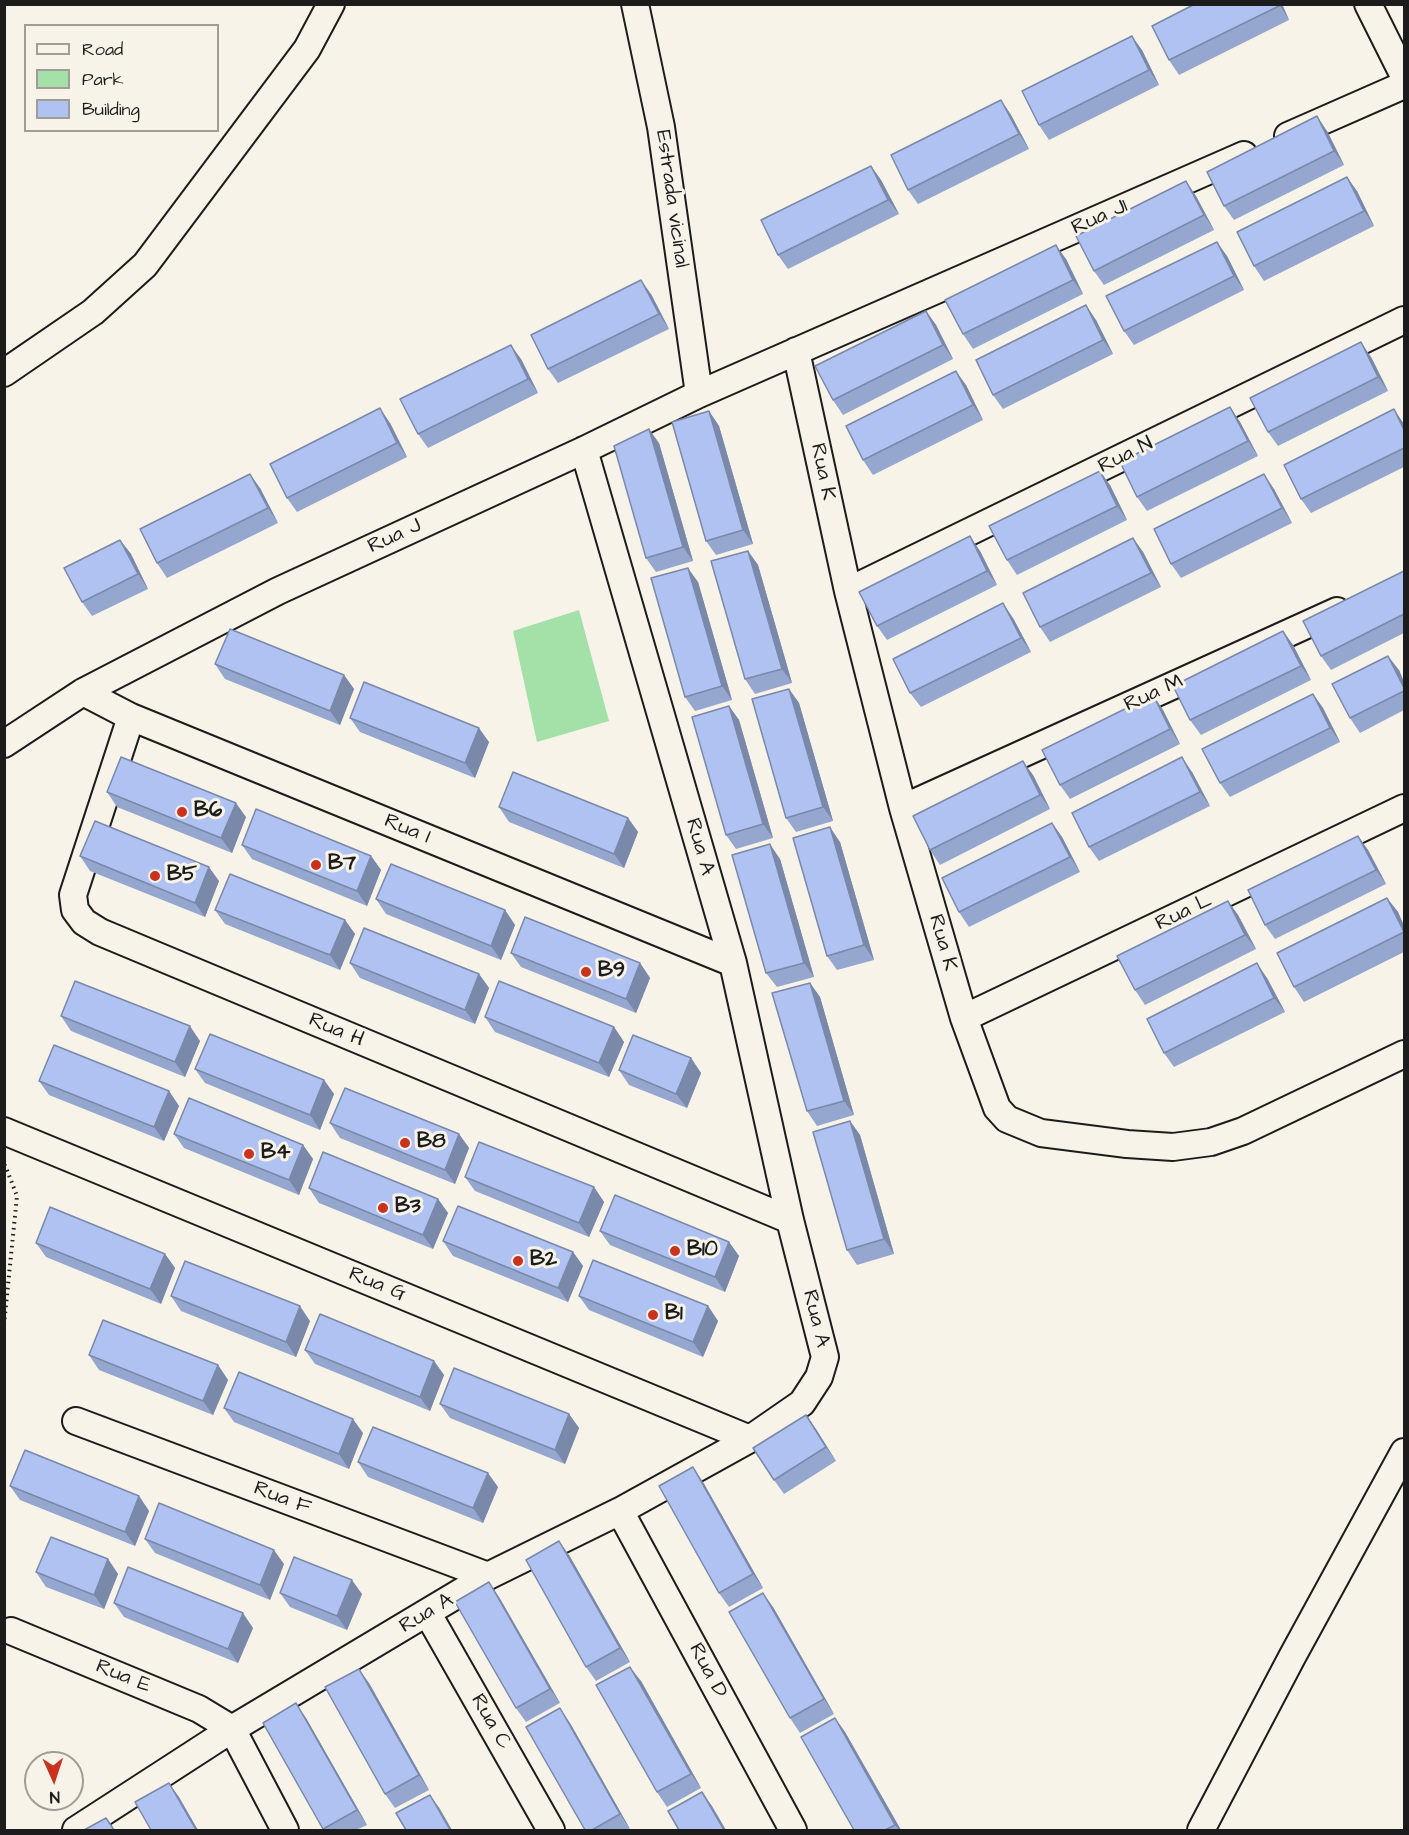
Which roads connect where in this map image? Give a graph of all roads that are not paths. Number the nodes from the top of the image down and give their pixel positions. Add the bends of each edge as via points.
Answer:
1 (331, 4) edge
2 (635, 4) edge
3 (1368, 4) edge
4 (1404, 76) edge
5 (1404, 85) edge
6 (1404, 320) edge
7 (796, 351) junction
8 (4, 373) edge
9 (699, 394) junction
10 (584, 450) junction
11 (848, 591) junction
12 (1361, 600) edge
13 (82, 692) junction
14 (131, 717) junction
15 (4, 744) edge
16 (903, 808) junction
17 (1404, 808) edge
18 (733, 963) junction
19 (964, 1018) junction
20 (1404, 1054) edge
21 (4, 1131) edge
22 (790, 1220) junction
23 (76, 1421) dead end
24 (750, 1439) junction
25 (1404, 1452) edge
26 (620, 1511) junction
27 (488, 1576) junction
28 (428, 1614) junction
29 (11, 1631) dead end
30 (231, 1729) junction
31 (76, 1830) edge
32 (285, 1830) edge
33 (551, 1830) edge
34 (793, 1830) edge
35 (1201, 1830) edge

1 - 8 street via 307,49 145,265 93,312
2 - 9 street, Estrada vicinal via 661,127
3 - 4 street
5 - 7 street, Rua J1
6 - 11 street, Rua N
7 - 9 street, Rua J
7 - 11 street, Rua K
9 - 10 street, Rua J
10 - 13 street, Rua J via 278,591
10 - 18 street, Rua A
11 - 16 street, Rua K
12 - 16 street, Rua M
13 - 14 street, Rua I
13 - 15 street, Rua J
14 - 18 street, Rua I
14 - 22 street, Rua H via 74,895 75,910 84,922
16 - 19 street, Rua K
17 - 19 street, Rua L
18 - 22 street, Rua A
19 - 20 street, Rua K via 997,1108 1007,1119 1041,1133 1127,1144 1173,1146 1211,1142 1243,1131
21 - 24 street, Rua G
22 - 24 street, Rua A via 825,1357 819,1377 802,1403
23 - 27 street, Rua F
24 - 26 street, Rua A
25 - 35 street
26 - 27 street, Rua A
26 - 34 street, Rua D
27 - 28 street, Rua A
28 - 30 street, Rua A
28 - 33 street, Rua C
29 - 30 street, Rua E via 199,1709
30 - 31 street, Rua A
30 - 32 street

